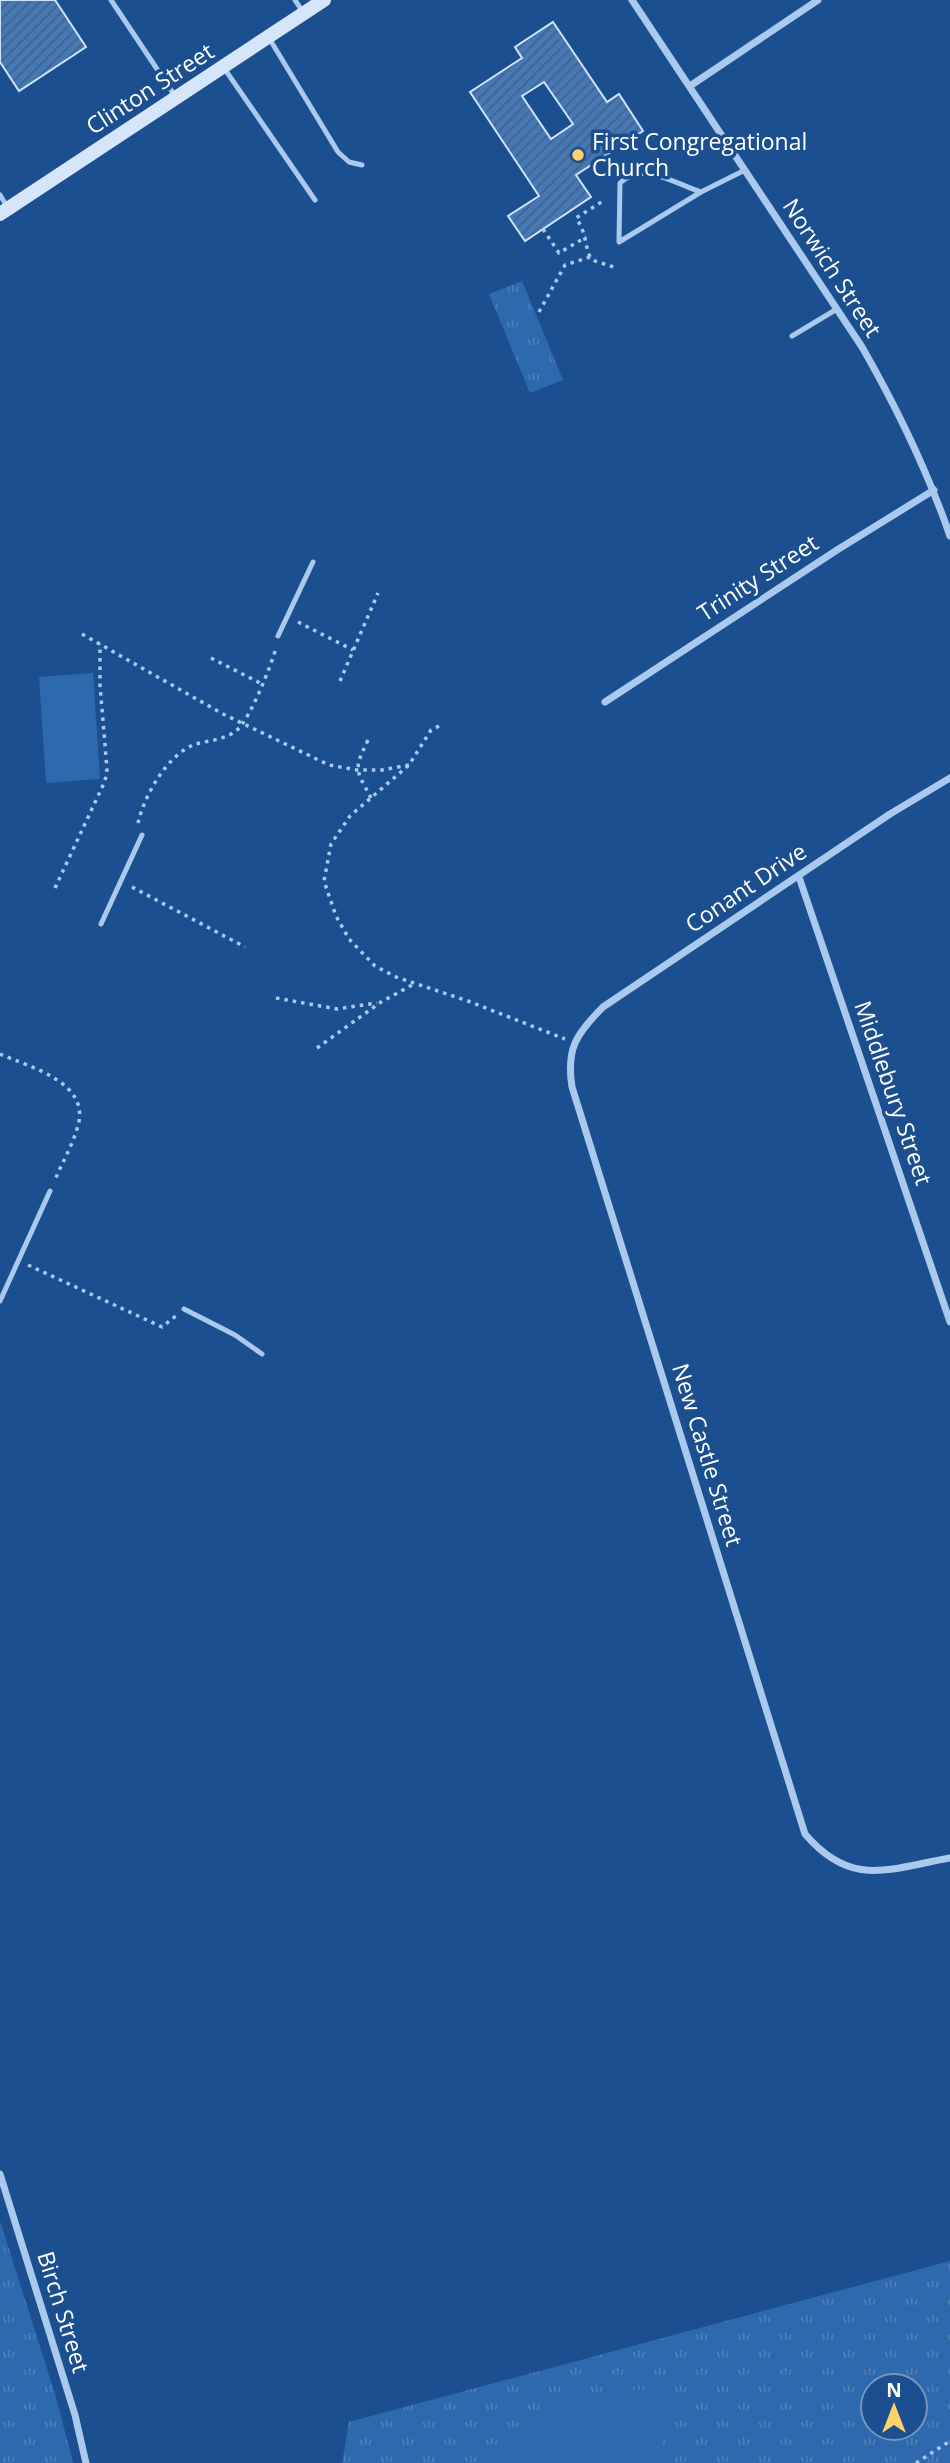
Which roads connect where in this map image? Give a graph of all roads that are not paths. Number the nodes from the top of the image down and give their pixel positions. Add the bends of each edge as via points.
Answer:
1 (111, 0) edge
2 (295, 0) edge
3 (324, 0) edge
4 (632, 0) edge
5 (818, 0) edge
6 (304, 14) junction
7 (269, 38) junction
8 (224, 68) junction
9 (690, 86) junction
10 (177, 99) junction
11 (362, 165) dead end
12 (745, 170) junction
13 (701, 192) junction
14 (0, 195) edge
15 (315, 200) dead end
16 (4, 211) edge
17 (837, 309) junction
18 (792, 336) dead end
19 (934, 490) junction
20 (950, 536) edge
21 (313, 562) dead end
22 (278, 636) road end
23 (605, 702) dead end
24 (950, 778) edge
25 (142, 835) road end
26 (799, 877) junction
27 (101, 924) dead end
28 (575, 1043) joint
29 (50, 1191) road end
30 (0, 1301) edge
31 (184, 1309) road end
32 (950, 1322) edge
33 (262, 1354) dead end
34 (950, 1858) edge
35 (0, 2174) edge
36 (86, 2463) edge

1 - 10 lane
2 - 6 lane
3 - 6 main road, Clinton Street
4 - 9 street, Norwich Street
5 - 9 street
6 - 7 main road, Clinton Street
7 - 8 main road, Clinton Street
7 - 11 lane via 338,152 349,162
8 - 10 main road, Clinton Street
8 - 15 lane
9 - 12 street, Norwich Street
10 - 16 main road, Clinton Street
12 - 13 lane
12 - 17 street, Norwich Street
13 - 13 lane via 648,172 631,173 620,183 620,242
14 - 16 lane
17 - 18 lane
17 - 19 street, Norwich Street via 895,405
19 - 20 street, Norwich Street
19 - 23 street, Trinity Street
21 - 22 lane
24 - 26 street, Conant Drive
25 - 27 lane
26 - 28 street, Conant Drive via 603,1007
26 - 32 street, Middlebury Street
28 - 34 street, New Castle Street via 569,1065 572,1087 805,1833 820,1852 840,1865 862,1871
29 - 30 lane
31 - 33 lane
35 - 36 street, Birch Street

